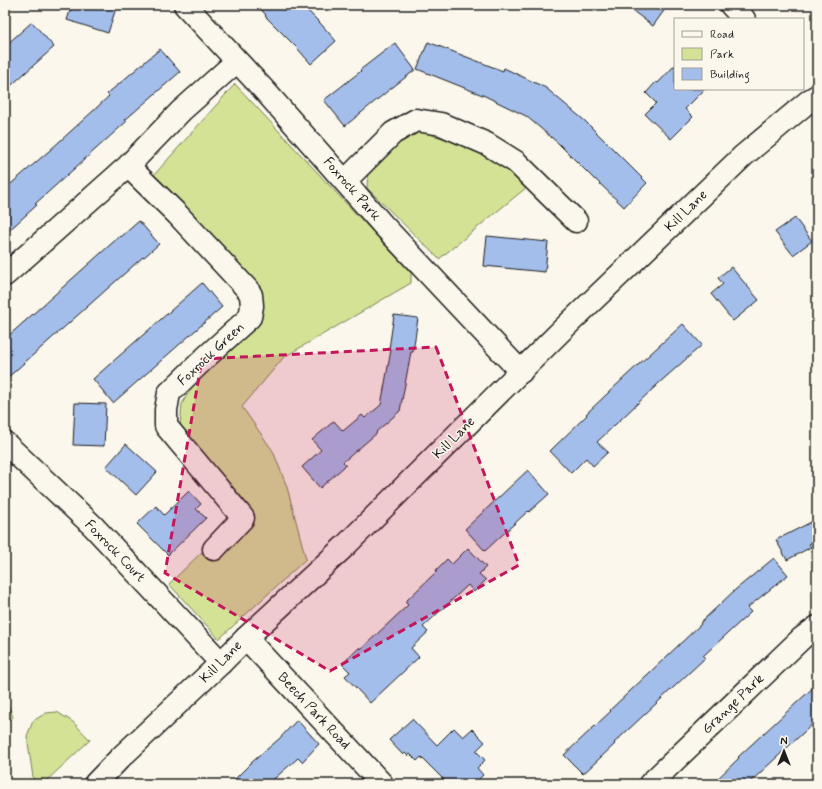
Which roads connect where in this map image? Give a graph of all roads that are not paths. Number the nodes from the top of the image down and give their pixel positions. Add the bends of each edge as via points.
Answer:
1 (185, 5) edge
2 (730, 5) edge
3 (743, 18) edge
4 (237, 60) junction
5 (810, 95) edge
6 (128, 166) junction
7 (345, 182) junction
8 (576, 221) dead end
9 (5, 275) edge
10 (521, 372) junction
11 (5, 443) edge
12 (214, 549) dead end
13 (817, 627) edge
14 (246, 638) junction
15 (221, 663) junction
16 (96, 784) edge
17 (382, 784) edge
18 (650, 784) edge

1 - 4 street, Foxrock Park
2 - 3 street
4 - 6 street
4 - 7 street, Foxrock Park
5 - 10 street, Kill Lane via 743,156
6 - 9 street
6 - 12 street, Foxrock Green via 178,215 251,295 250,317 169,393 166,410 166,426 243,518
7 - 8 street via 393,134 416,120 441,124 487,144 516,162
7 - 10 street, Foxrock Park
10 - 14 street, Kill Lane via 345,546
11 - 15 street, Foxrock Court via 93,526
13 - 18 street, Grange Park via 802,638
14 - 15 street, Kill Lane
14 - 17 street, Beech Park Road
15 - 16 street, Kill Lane

